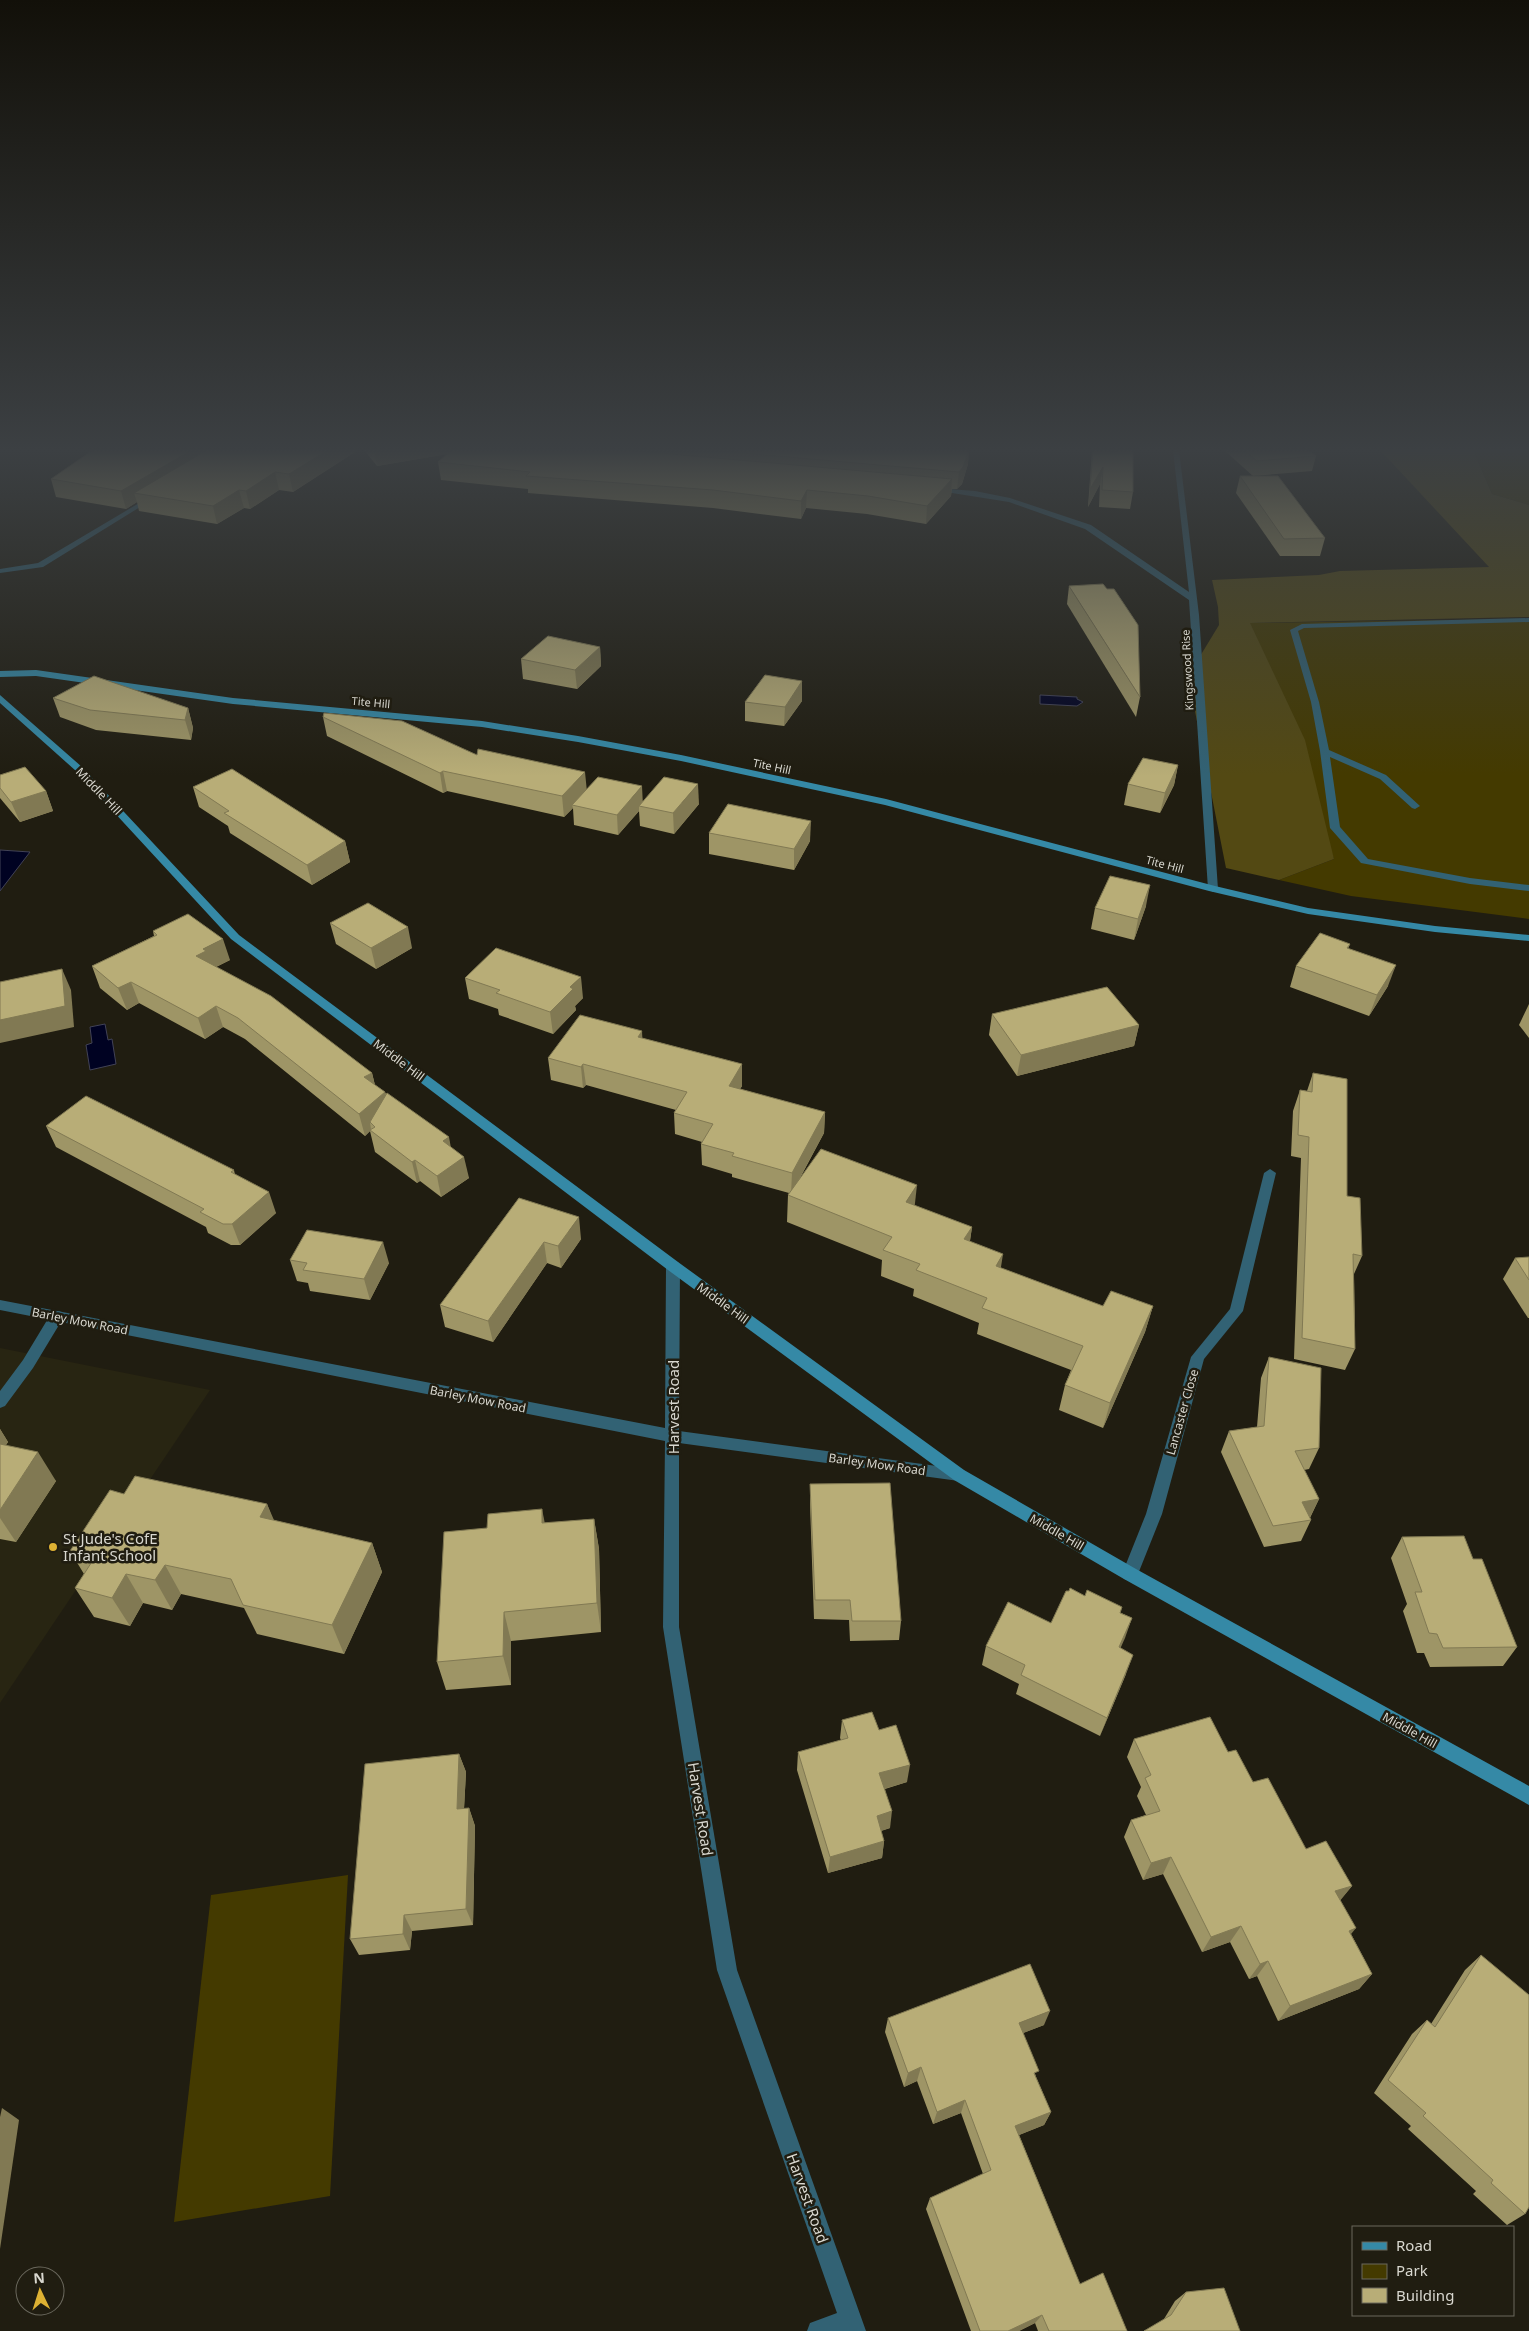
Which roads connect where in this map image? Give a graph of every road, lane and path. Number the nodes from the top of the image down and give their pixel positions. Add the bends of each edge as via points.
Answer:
1 (50, 559) edge
2 (1134, 559) edge
3 (1188, 559) edge
4 (0, 571) edge
5 (1193, 599) junction
6 (1529, 620) edge
7 (0, 674) edge
8 (0, 698) edge
9 (1325, 751) junction
10 (1414, 806) dead end
11 (1529, 888) edge
12 (1213, 889) junction
13 (1529, 938) edge
14 (1270, 1173) dead end
15 (672, 1266) junction
16 (0, 1305) edge
17 (57, 1316) junction
18 (0, 1402) edge
19 (673, 1436) junction
20 (959, 1475) junction
21 (1130, 1574) junction
22 (1529, 1796) edge
23 (853, 2325) edge
24 (818, 2331) edge

1 - 4 street via 40,565
2 - 5 street
3 - 5 street, Kingswood Rise
5 - 12 street, Kingswood Rise
6 - 9 street via 1302,626 1294,630
7 - 12 street, Tite Hill via 36,673 233,701 482,724 578,739 886,802
8 - 15 street, Middle Hill via 79,769 235,937
9 - 10 street via 1382,777
9 - 11 street via 1335,828 1365,861 1470,881
12 - 13 street, Tite Hill via 1368,921
14 - 21 street, Lancaster Close via 1236,1311 1198,1357 1154,1514
15 - 19 street, Harvest Road
15 - 20 street, Middle Hill
16 - 17 street, Barley Mow Road
17 - 18 street
17 - 19 street, Barley Mow Road
19 - 20 street, Barley Mow Road
19 - 23 street, Harvest Road via 671,1627 727,1970
20 - 21 street, Middle Hill
21 - 22 street, Middle Hill
23 - 24 street

